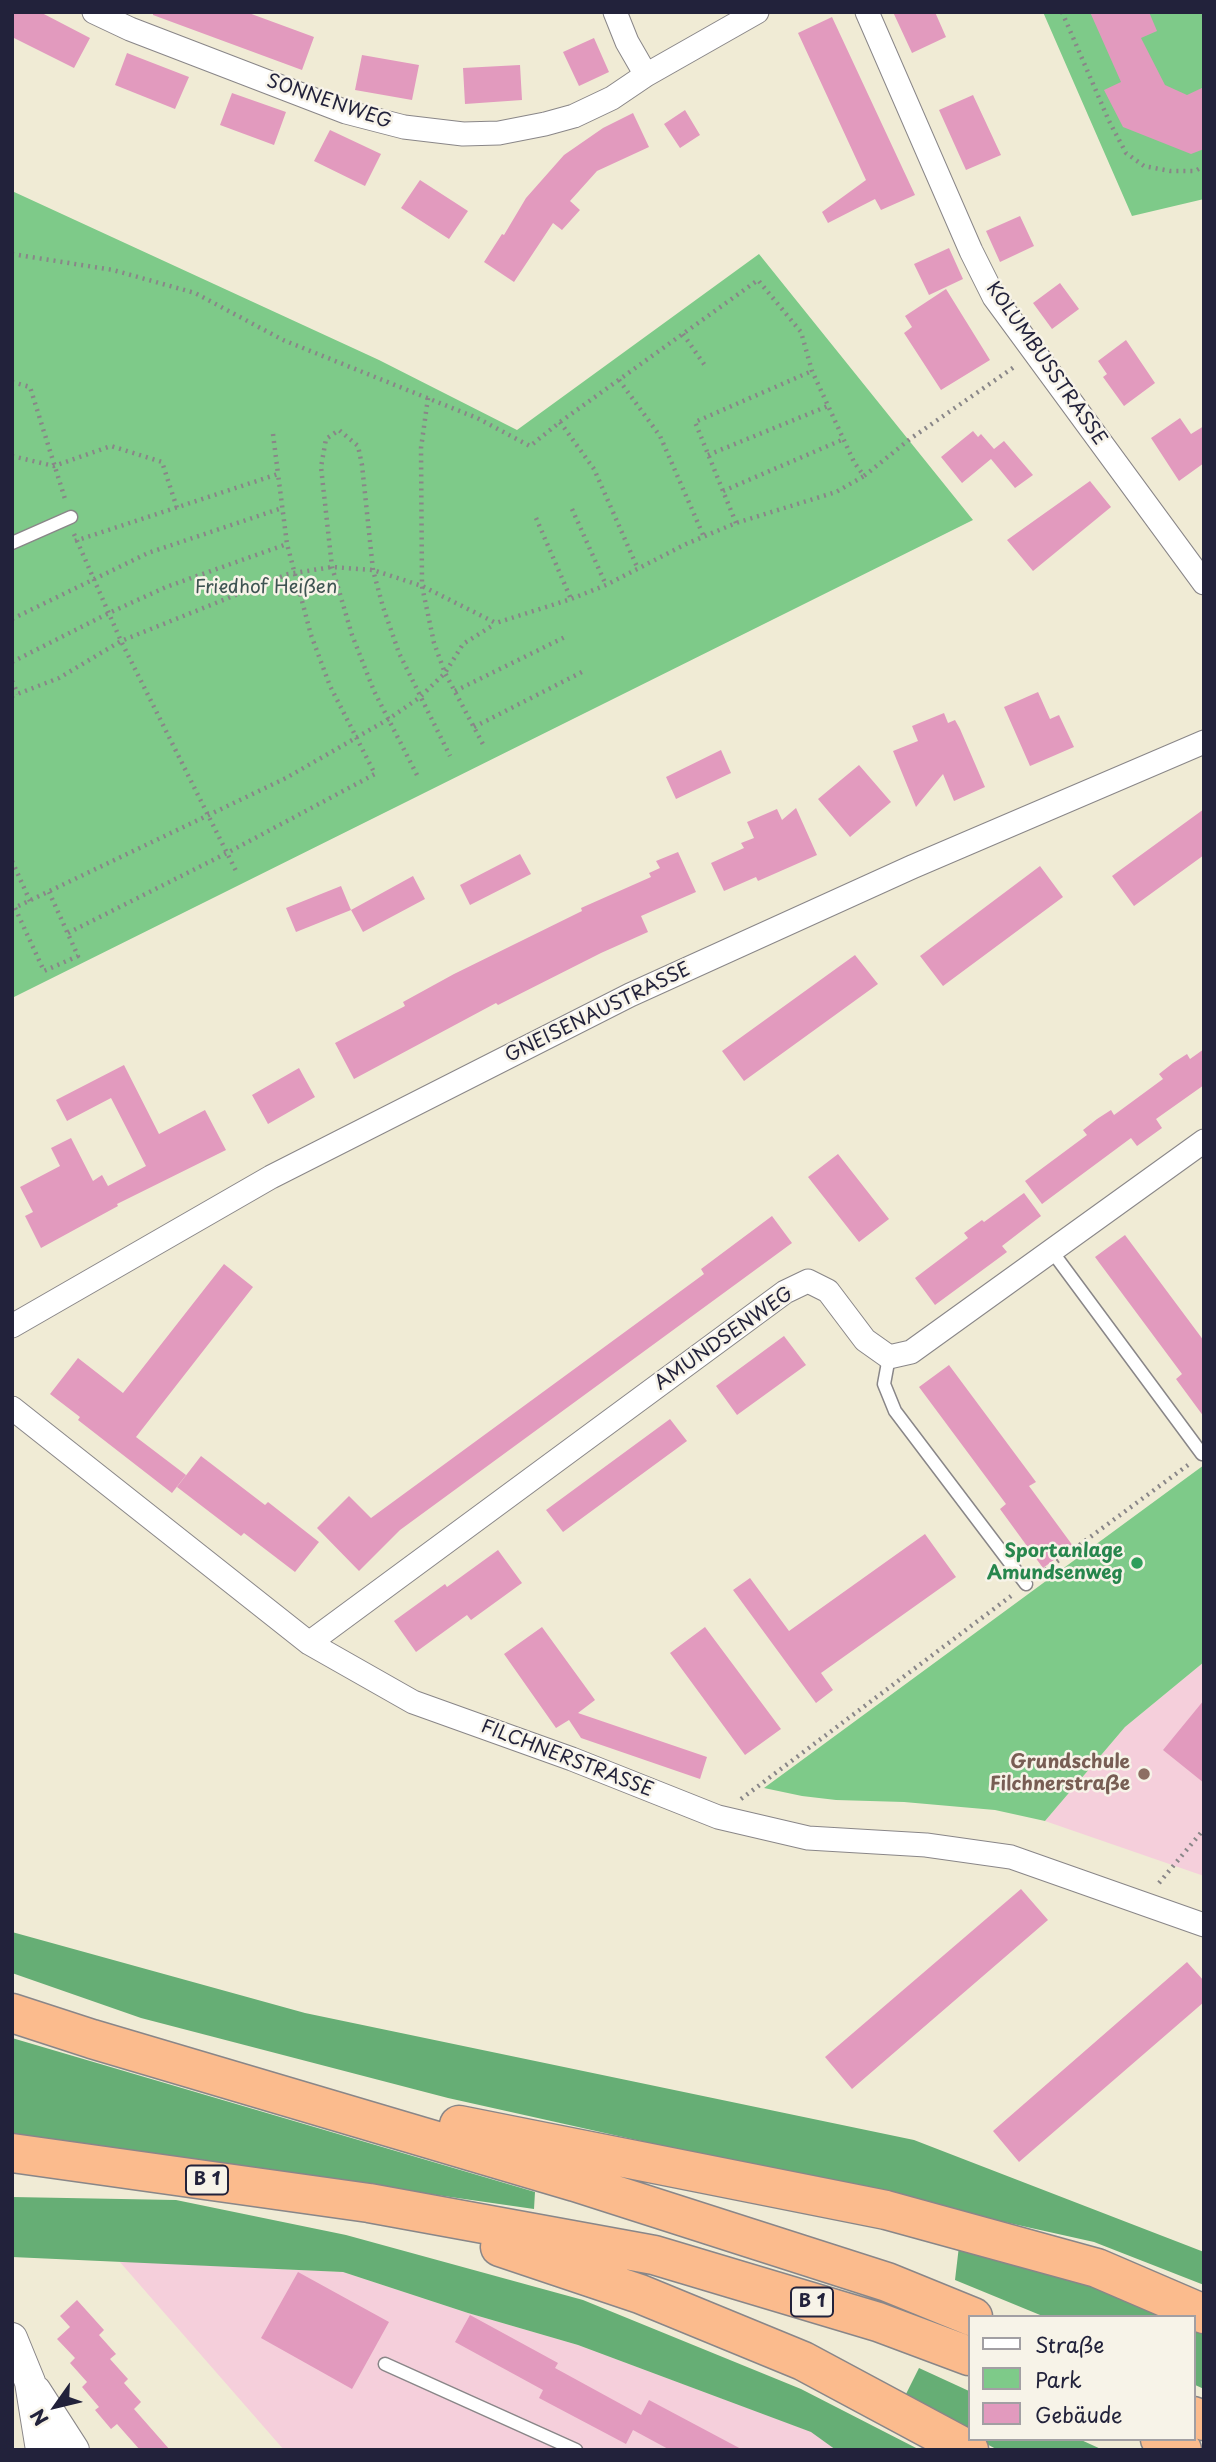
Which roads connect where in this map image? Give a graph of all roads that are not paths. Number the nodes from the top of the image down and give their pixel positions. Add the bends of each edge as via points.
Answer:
1 (94, 12) edge
2 (615, 12) edge
3 (757, 12) edge
4 (867, 12) edge
5 (646, 75) junction
6 (71, 517) road end
7 (12, 542) edge
8 (1204, 583) edge
9 (1204, 742) edge
10 (1204, 1140) edge
11 (1051, 1250) junction
12 (12, 1326) edge
13 (888, 1357) junction
14 (12, 1408) edge
15 (1202, 1454) edge
16 (1026, 1584) road end
17 (309, 1643) junction
18 (1204, 1925) edge
19 (12, 2013) edge
20 (234, 2081) junction
21 (29, 2155) edge
22 (369, 2203) junction
23 (1204, 2314) edge
24 (968, 2315) edge
25 (12, 2338) edge
26 (968, 2356) edge
27 (385, 2364) dead end
28 (30, 2382) junction
29 (1164, 2441) edge
30 (41, 2450) edge
31 (74, 2450) edge
32 (576, 2450) edge
33 (969, 2450) edge
34 (1182, 2450) edge

1 - 5 street, SONNENWEG via 346,111 404,127 451,133 499,133 564,119 612,98
2 - 5 street
3 - 5 street, SONNENWEG
4 - 8 street, KOLUMBUSSTRASSE via 994,297
6 - 7 lane
9 - 12 street, GNEISENAUSTRASSE via 630,995 271,1177
10 - 11 street
11 - 13 street via 911,1352
11 - 15 lane
13 - 16 lane via 884,1384 895,1411
13 - 17 street, AMUNDSENWEG via 865,1340 828,1291 808,1281 785,1292
14 - 17 street, FILCHNERSTRASSE
17 - 18 street, FILCHNERSTRASSE via 413,1702 718,1817 808,1838 926,1845 1011,1857
19 - 20 highway
20 - 23 highway via 886,2210 1097,2268
20 - 24 highway via 575,2182 887,2282
21 - 22 highway, B 1
22 - 26 highway, B 1 via 654,2255 878,2322
22 - 33 highway via 639,2294 791,2355
25 - 28 street
27 - 32 lane
28 - 30 street
28 - 31 street
29 - 34 highway

